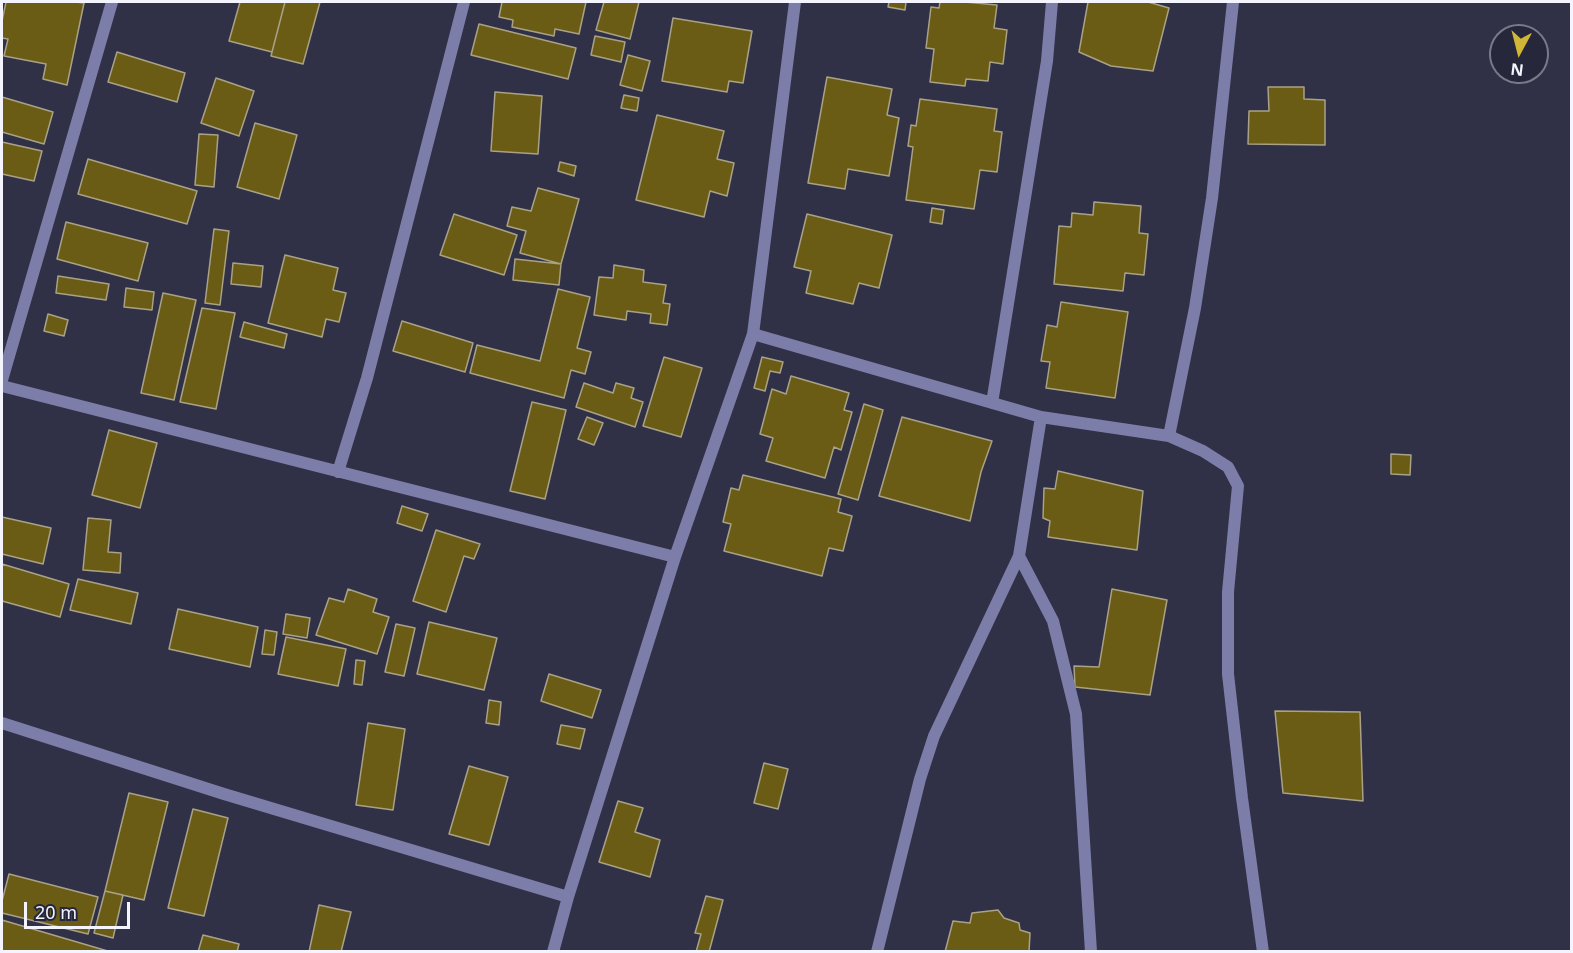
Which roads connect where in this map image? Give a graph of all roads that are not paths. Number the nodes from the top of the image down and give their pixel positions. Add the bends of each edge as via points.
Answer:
1 (112, 2) edge
2 (464, 2) edge
3 (795, 2) edge
4 (1052, 2) edge
5 (1233, 2) edge
6 (753, 334) junction
7 (2, 380) edge
8 (2, 386) edge
9 (992, 403) junction
10 (1041, 417) junction
11 (1169, 436) junction
12 (338, 472) junction
13 (1019, 556) junction
14 (675, 557) junction
15 (2, 723) edge
16 (568, 897) junction
17 (554, 951) edge
18 (877, 951) edge
19 (1091, 951) edge
20 (1263, 951) edge

1 - 7 street
2 - 12 street
3 - 6 street
4 - 9 street via 1047,62
5 - 11 street via 1212,198
6 - 9 street
6 - 14 street
8 - 12 street
9 - 10 street
10 - 11 street
10 - 13 street
11 - 20 street via 1228,467 1238,486 1228,592 1228,674
12 - 14 street
13 - 18 street via 933,736
13 - 19 street via 1053,621 1076,714
14 - 16 street
15 - 16 street
16 - 17 street

